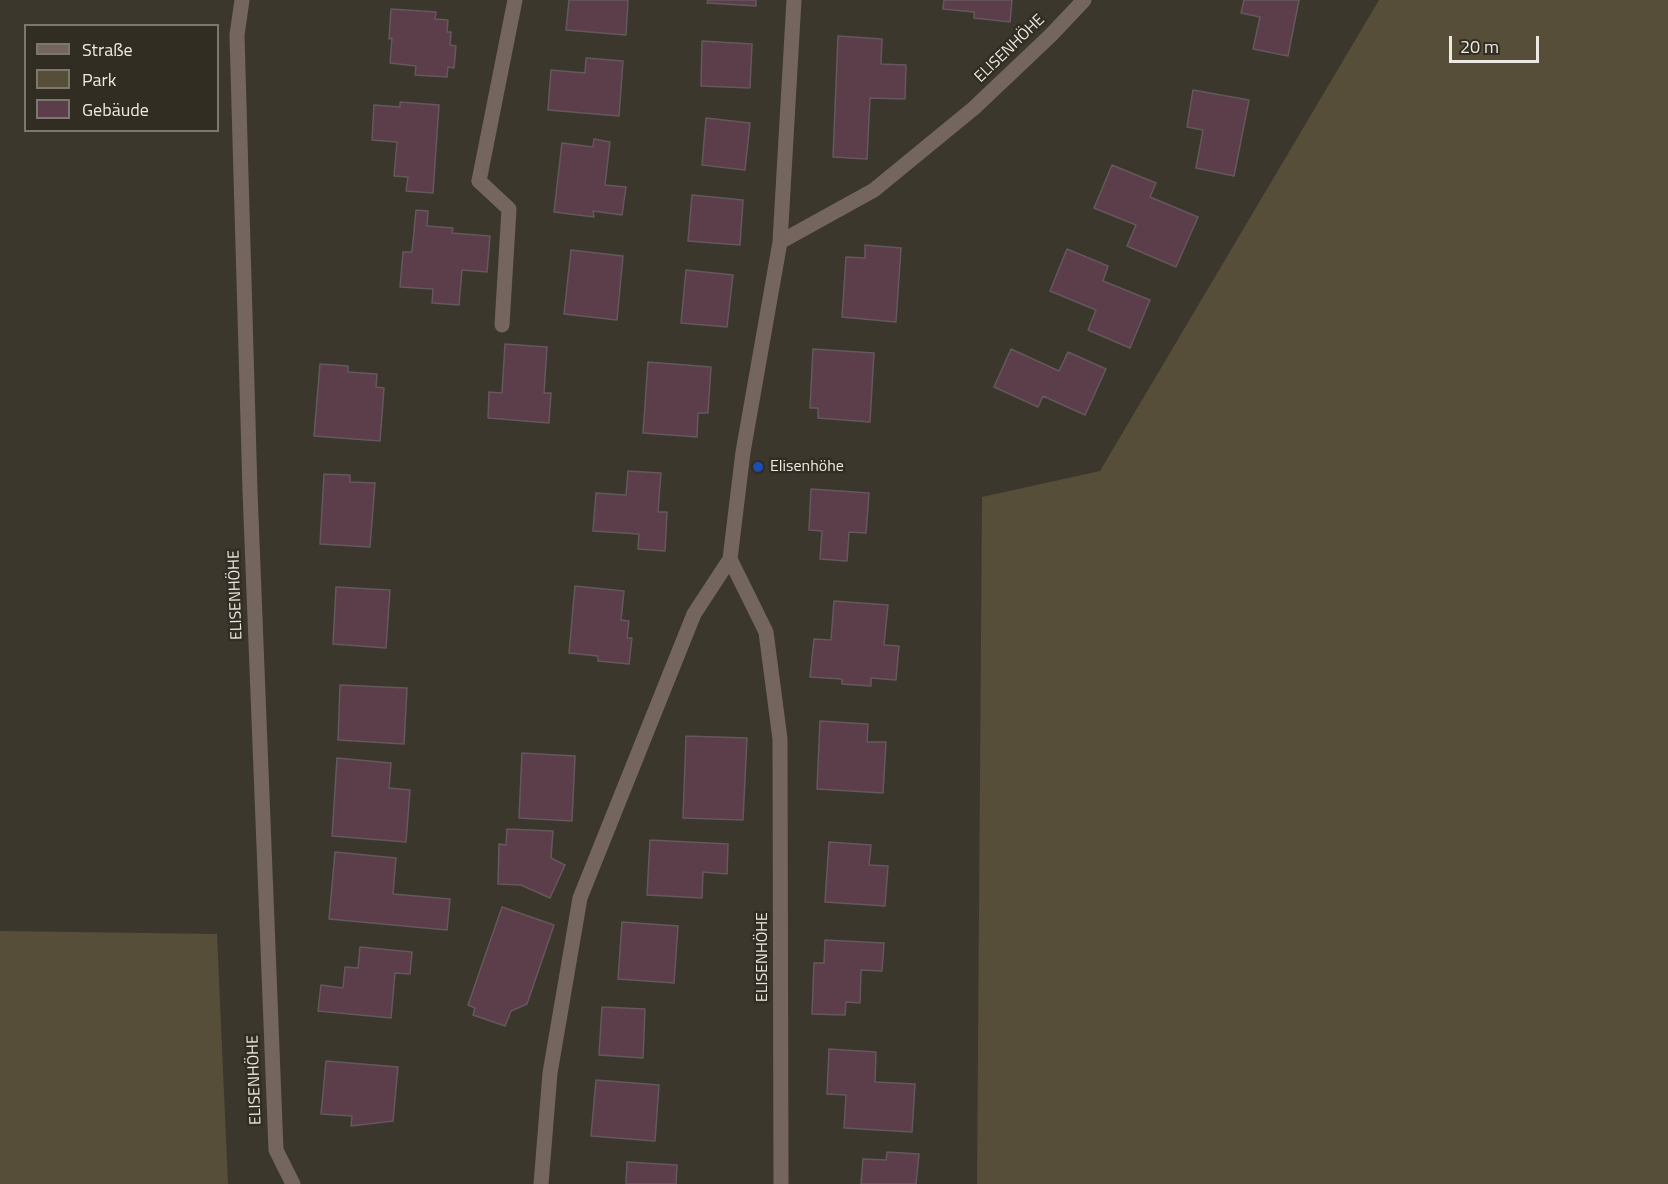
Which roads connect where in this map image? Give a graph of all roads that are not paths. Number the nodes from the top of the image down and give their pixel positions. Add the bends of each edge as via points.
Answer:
1 (242, 0) edge
2 (515, 0) edge
3 (795, 0) edge
4 (1084, 0) edge
5 (780, 242) junction
6 (502, 325) dead end
7 (730, 559) junction
8 (293, 1184) edge
9 (541, 1184) edge
10 (781, 1184) edge

1 - 8 street, ELISENHÖHE via 237,35 250,492 276,1150
2 - 6 street via 479,181 509,209
3 - 5 street
4 - 5 street, ELISENHÖHE via 975,108 874,190
5 - 7 street via 743,452
7 - 9 street via 694,614 580,898 550,1073
7 - 10 street, ELISENHÖHE via 766,632 780,738

